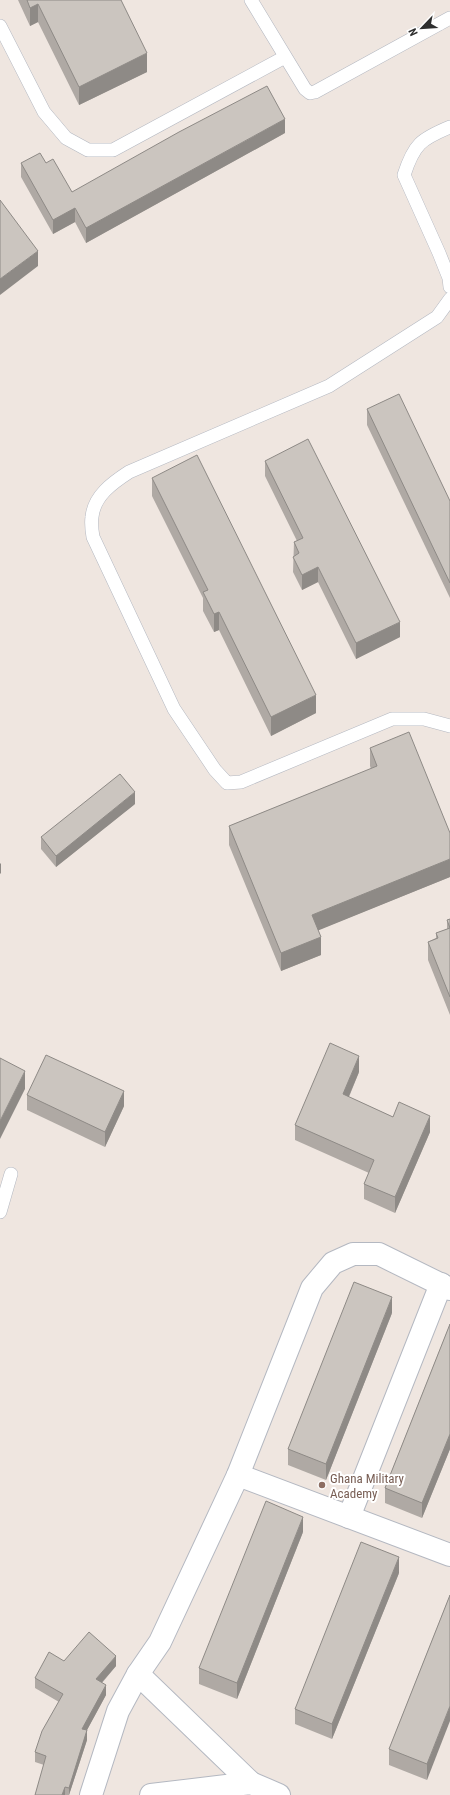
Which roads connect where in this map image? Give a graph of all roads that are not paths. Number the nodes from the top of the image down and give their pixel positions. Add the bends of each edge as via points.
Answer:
1 (251, 0) edge
2 (450, 18) edge
3 (0, 26) edge
4 (285, 57) junction
5 (450, 127) edge
6 (450, 287) edge
7 (450, 299) edge
8 (450, 726) edge
9 (11, 1174) dead end
10 (0, 1212) edge
11 (445, 1287) edge
12 (238, 1475) junction
13 (349, 1517) junction
14 (450, 1556) edge
15 (138, 1674) junction
16 (251, 1783) junction
17 (157, 1794) edge
18 (91, 1795) edge
19 (279, 1795) edge

1 - 4 lane
2 - 4 lane via 315,92 310,93 305,89
3 - 4 lane via 44,112 66,138 88,150 113,150
5 - 6 lane via 425,138 410,155 404,175 439,253
7 - 8 lane via 437,317 329,386 129,472 110,485 98,499 92,517 93,537 174,709 215,770 227,783 241,782 392,719 424,719
9 - 10 lane
11 - 12 street via 379,1254 353,1254 333,1263 312,1288
11 - 13 street
12 - 13 street
12 - 15 street via 160,1642
13 - 14 street
15 - 16 street
15 - 18 street via 118,1711
16 - 17 street
16 - 19 street

